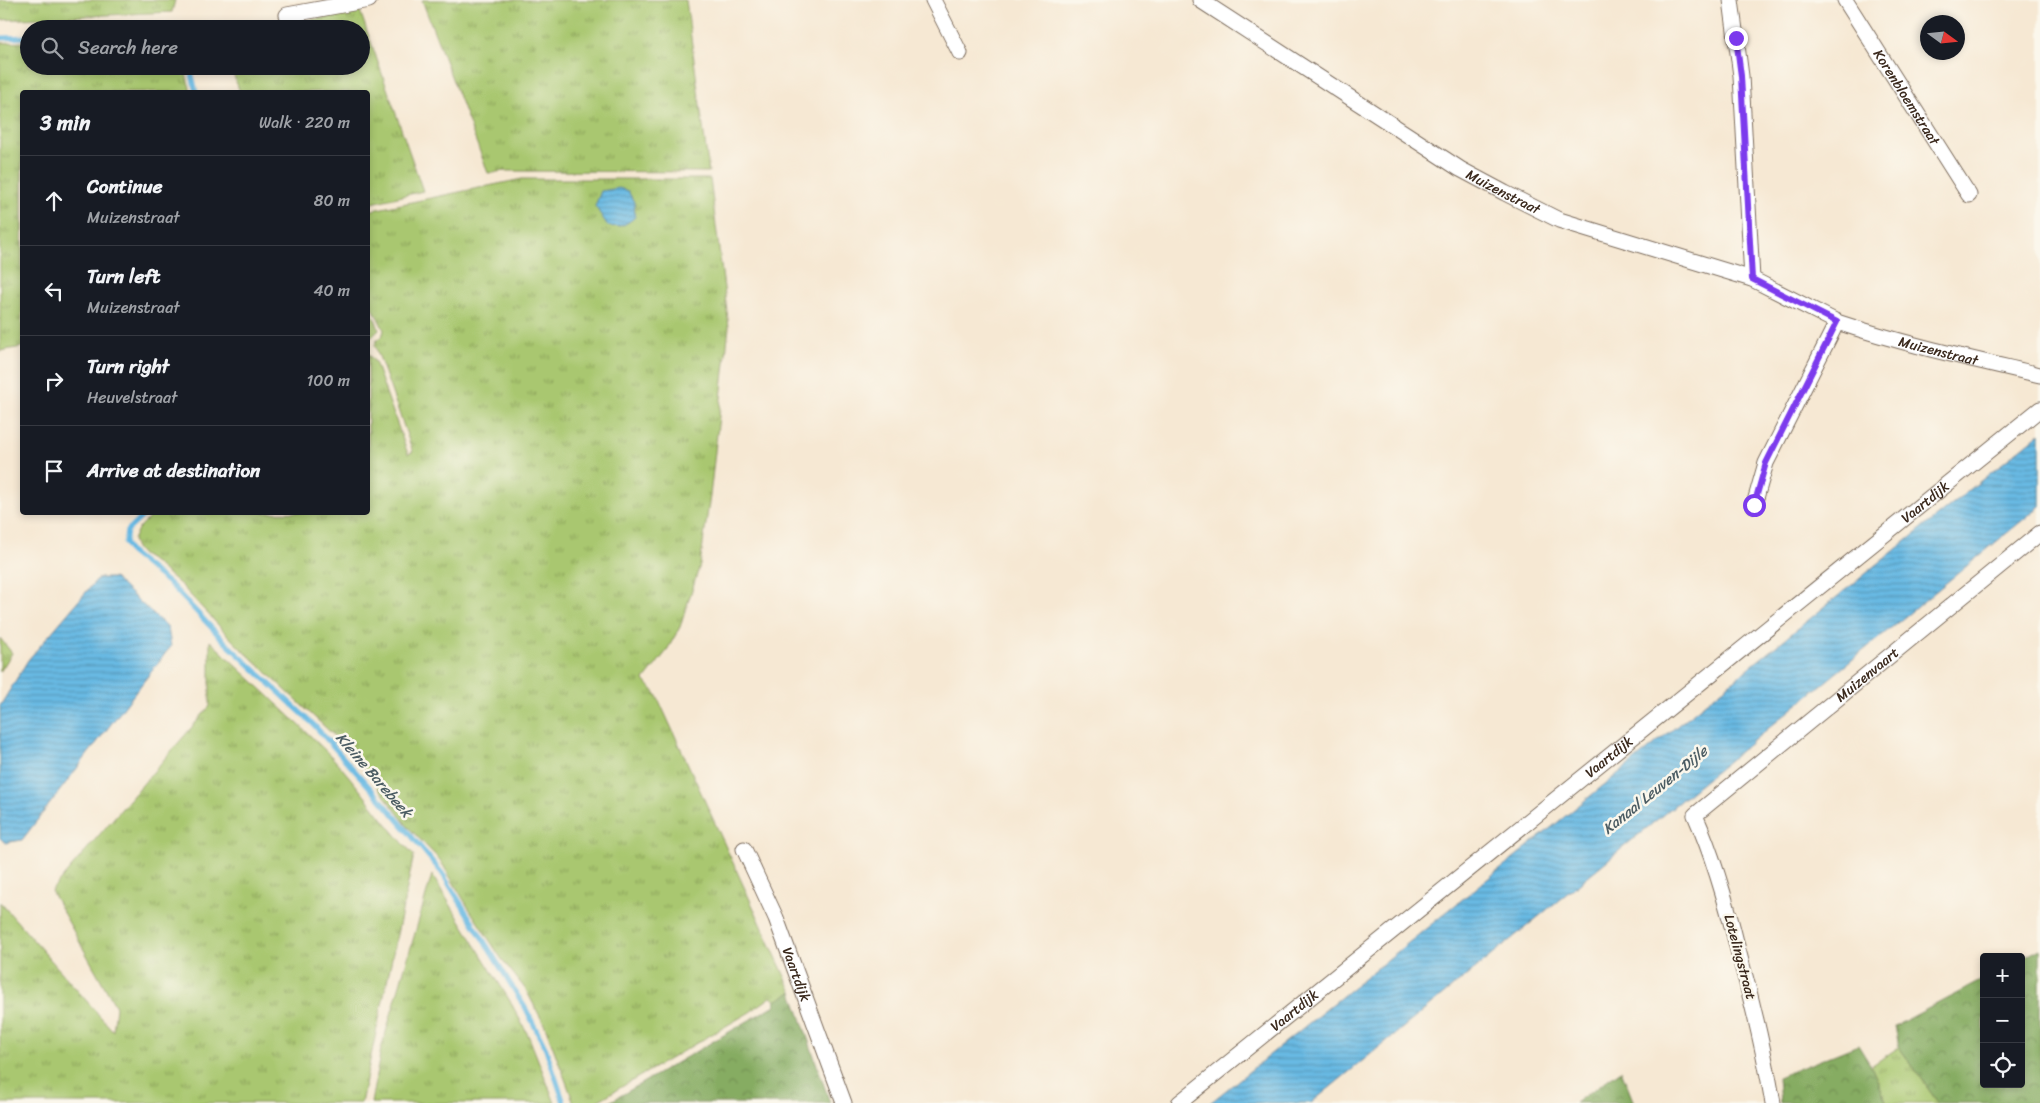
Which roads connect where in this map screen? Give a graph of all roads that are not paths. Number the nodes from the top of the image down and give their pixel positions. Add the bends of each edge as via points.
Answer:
1 (370, 0) edge
2 (933, 0) edge
3 (1200, 0) edge
4 (1731, 0) edge
5 (1845, 0) edge
6 (287, 15) dead end
7 (960, 53) dead end
8 (1969, 195) dead end
9 (1752, 279) junction
10 (1837, 322) junction
11 (2040, 375) edge
12 (2040, 409) edge
13 (1754, 505) dead end
14 (2040, 533) edge
15 (1695, 815) joint
16 (744, 849) dead end
17 (844, 1103) edge
18 (1179, 1103) edge
19 (1773, 1103) edge

1 - 6 street
2 - 7 street
3 - 9 street, Muizenstraat via 1460,169 1505,193 1559,220
4 - 9 street via 1741,76
5 - 8 street, Korenbloemstraat
9 - 10 street, Muizenstraat
10 - 11 street, Muizenstraat via 1921,347
10 - 13 street via 1766,463
12 - 18 street, Vaartdijk
14 - 15 street, Muizenvaart
15 - 19 street, Lotelingstraat via 1728,908
16 - 17 street, Vaartdijk via 776,918

